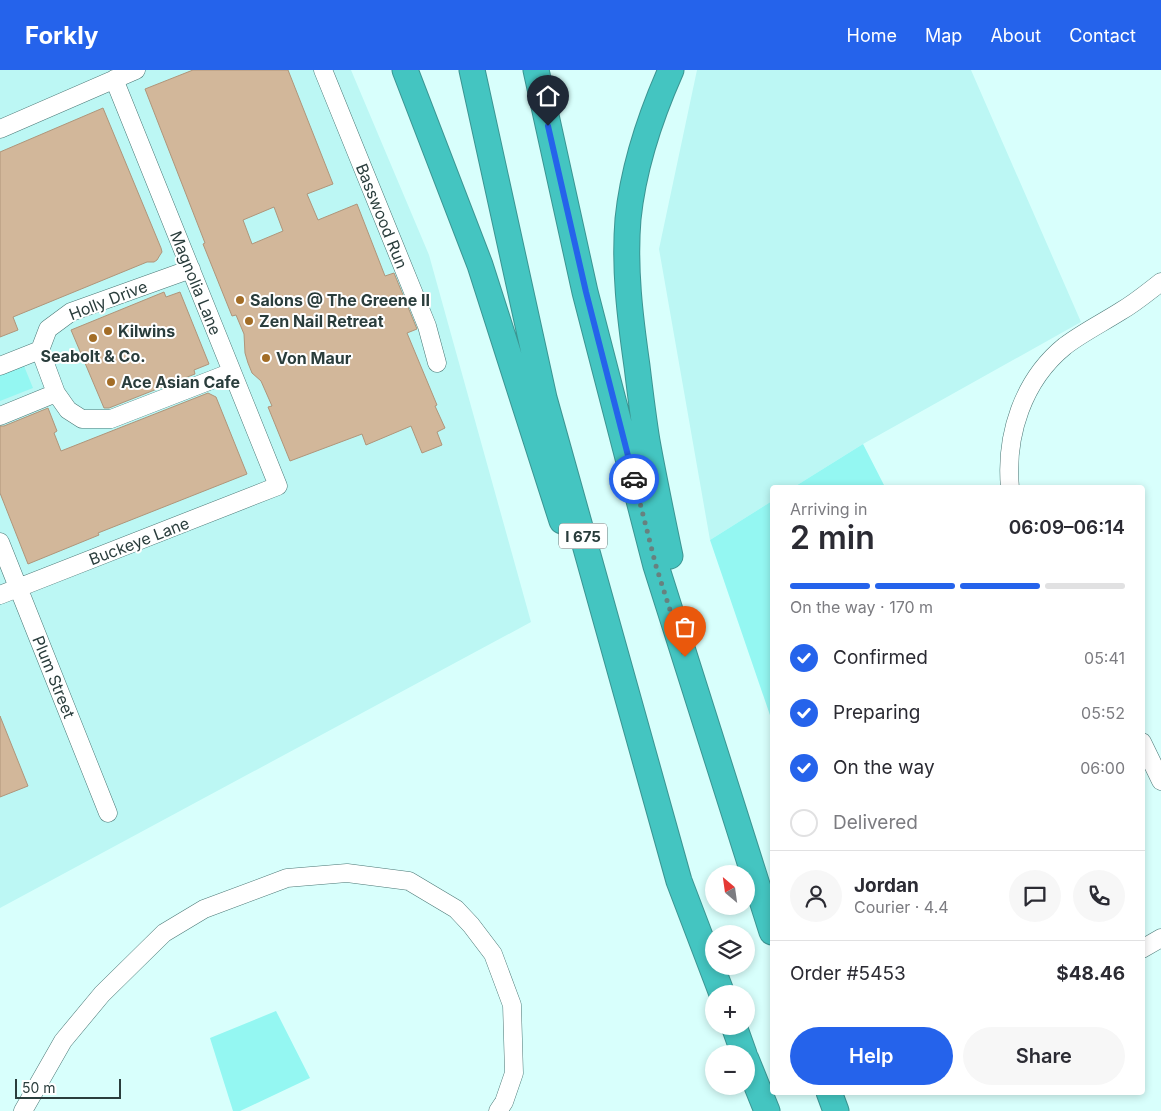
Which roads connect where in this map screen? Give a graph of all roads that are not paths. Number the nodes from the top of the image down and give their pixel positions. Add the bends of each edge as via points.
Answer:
1 (136, 70) edge
2 (323, 70) edge
3 (405, 70) edge
4 (472, 70) edge
5 (536, 70) edge
6 (671, 70) edge
7 (114, 79) junction
8 (0, 129) edge
9 (191, 269) junction
10 (1161, 282) edge
11 (40, 350) junction
12 (437, 363) dead end
13 (0, 366) edge
14 (232, 372) junction
15 (56, 392) junction
16 (0, 416) edge
17 (1010, 485) edge
18 (278, 486) joint
19 (0, 542) edge
20 (18, 588) junction
21 (0, 595) edge
22 (708, 730) junction
23 (1145, 748) edge
24 (1161, 781) edge
25 (108, 812) dead end
26 (679, 881) junction
27 (770, 926) edge
28 (1161, 938) edge
29 (1145, 947) edge
30 (719, 985) edge
31 (755, 1082) edge
32 (830, 1095) edge
33 (22, 1111) edge
34 (498, 1111) edge
35 (767, 1111) edge
36 (836, 1111) edge

1 - 7 street
2 - 12 street, Basswood Run via 427,326
3 - 26 highway via 480,265
4 - 26 highway, I 675 via 544,398
5 - 22 highway via 586,292 656,566
6 - 22 highway via 650,123 631,196 627,272 647,441
7 - 8 street
7 - 9 street, Magnolia Lane
9 - 11 street, Holly Drive via 71,312 48,329
9 - 14 street, Magnolia Lane
10 - 17 street via 1076,338 1042,371 1025,398 1015,423 1010,448
11 - 13 street
11 - 15 street
14 - 15 street via 111,418 82,419 68,410
14 - 18 street, Magnolia Lane
15 - 16 street
18 - 20 street, Buckeye Lane
19 - 20 street, Plum Street
20 - 21 street, Buckeye Lane
20 - 25 street, Plum Street
22 - 27 highway
23 - 24 street
26 - 30 highway, I 675
28 - 29 street
31 - 35 highway
32 - 36 highway
33 - 34 street via 63,1041 102,994 164,933 204,909 287,878 347,873 409,881 456,909 493,954 512,1006 514,1072

